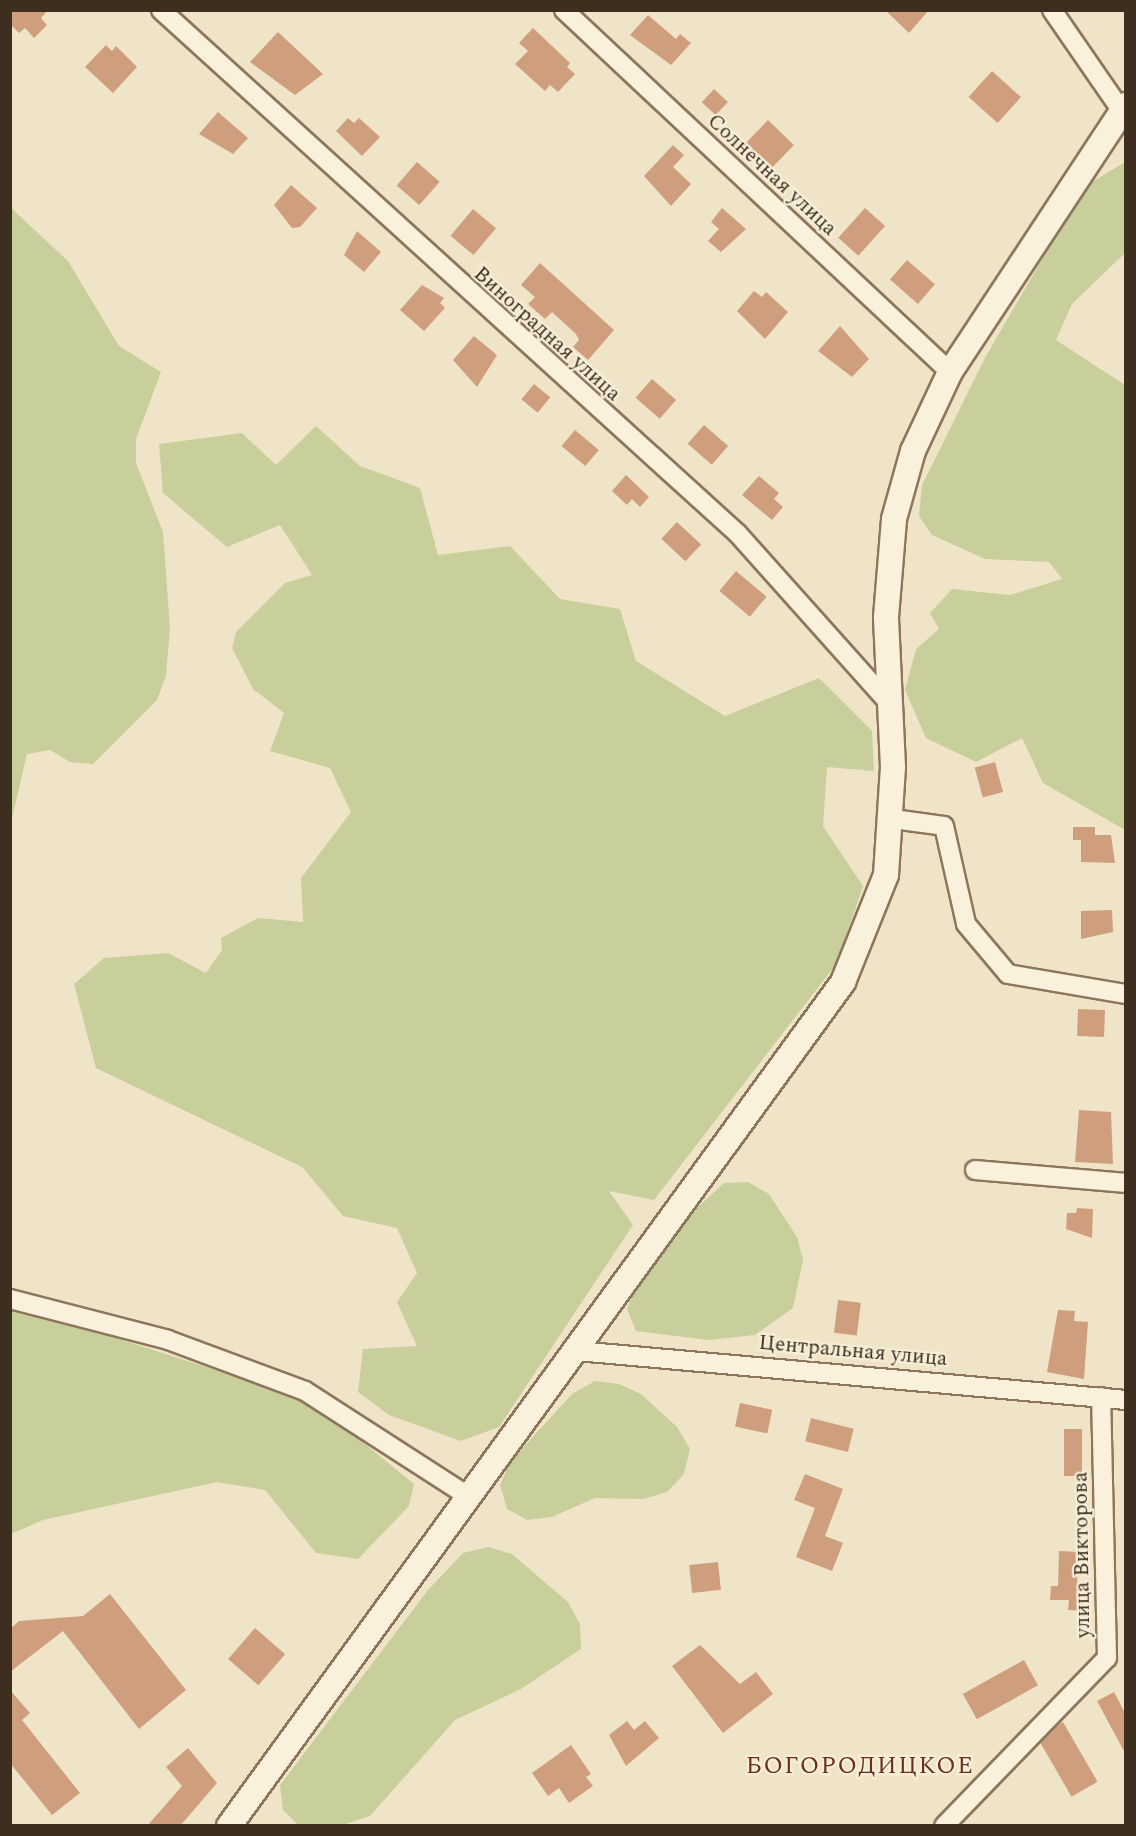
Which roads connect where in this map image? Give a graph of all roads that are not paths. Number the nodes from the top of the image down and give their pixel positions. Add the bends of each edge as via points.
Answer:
1 (161, 10) edge
2 (564, 10) edge
3 (1052, 10) edge
4 (1123, 107) edge
5 (950, 372) junction
6 (890, 704) junction
7 (893, 819) junction
8 (1125, 994) edge
9 (975, 1170) dead end
10 (1125, 1183) edge
11 (10, 1299) edge
12 (577, 1351) junction
13 (1101, 1397) junction
14 (1125, 1400) edge
15 (471, 1498) junction
16 (229, 1826) edge
17 (944, 1826) edge

1 - 6 street, Виноградная улица via 738,534
2 - 5 street, Солнечная улица
3 - 4 street
4 - 5 street
5 - 6 street via 914,451 894,519 886,617
6 - 7 street
7 - 8 street via 944,826 966,924 1008,974
7 - 12 street via 886,875 843,982
9 - 10 street
11 - 15 street via 168,1340 305,1391
12 - 13 street, Центральная улица
12 - 15 street
13 - 14 street, Центральная улица
13 - 17 street, улица Викторова via 1107,1658
15 - 16 street

